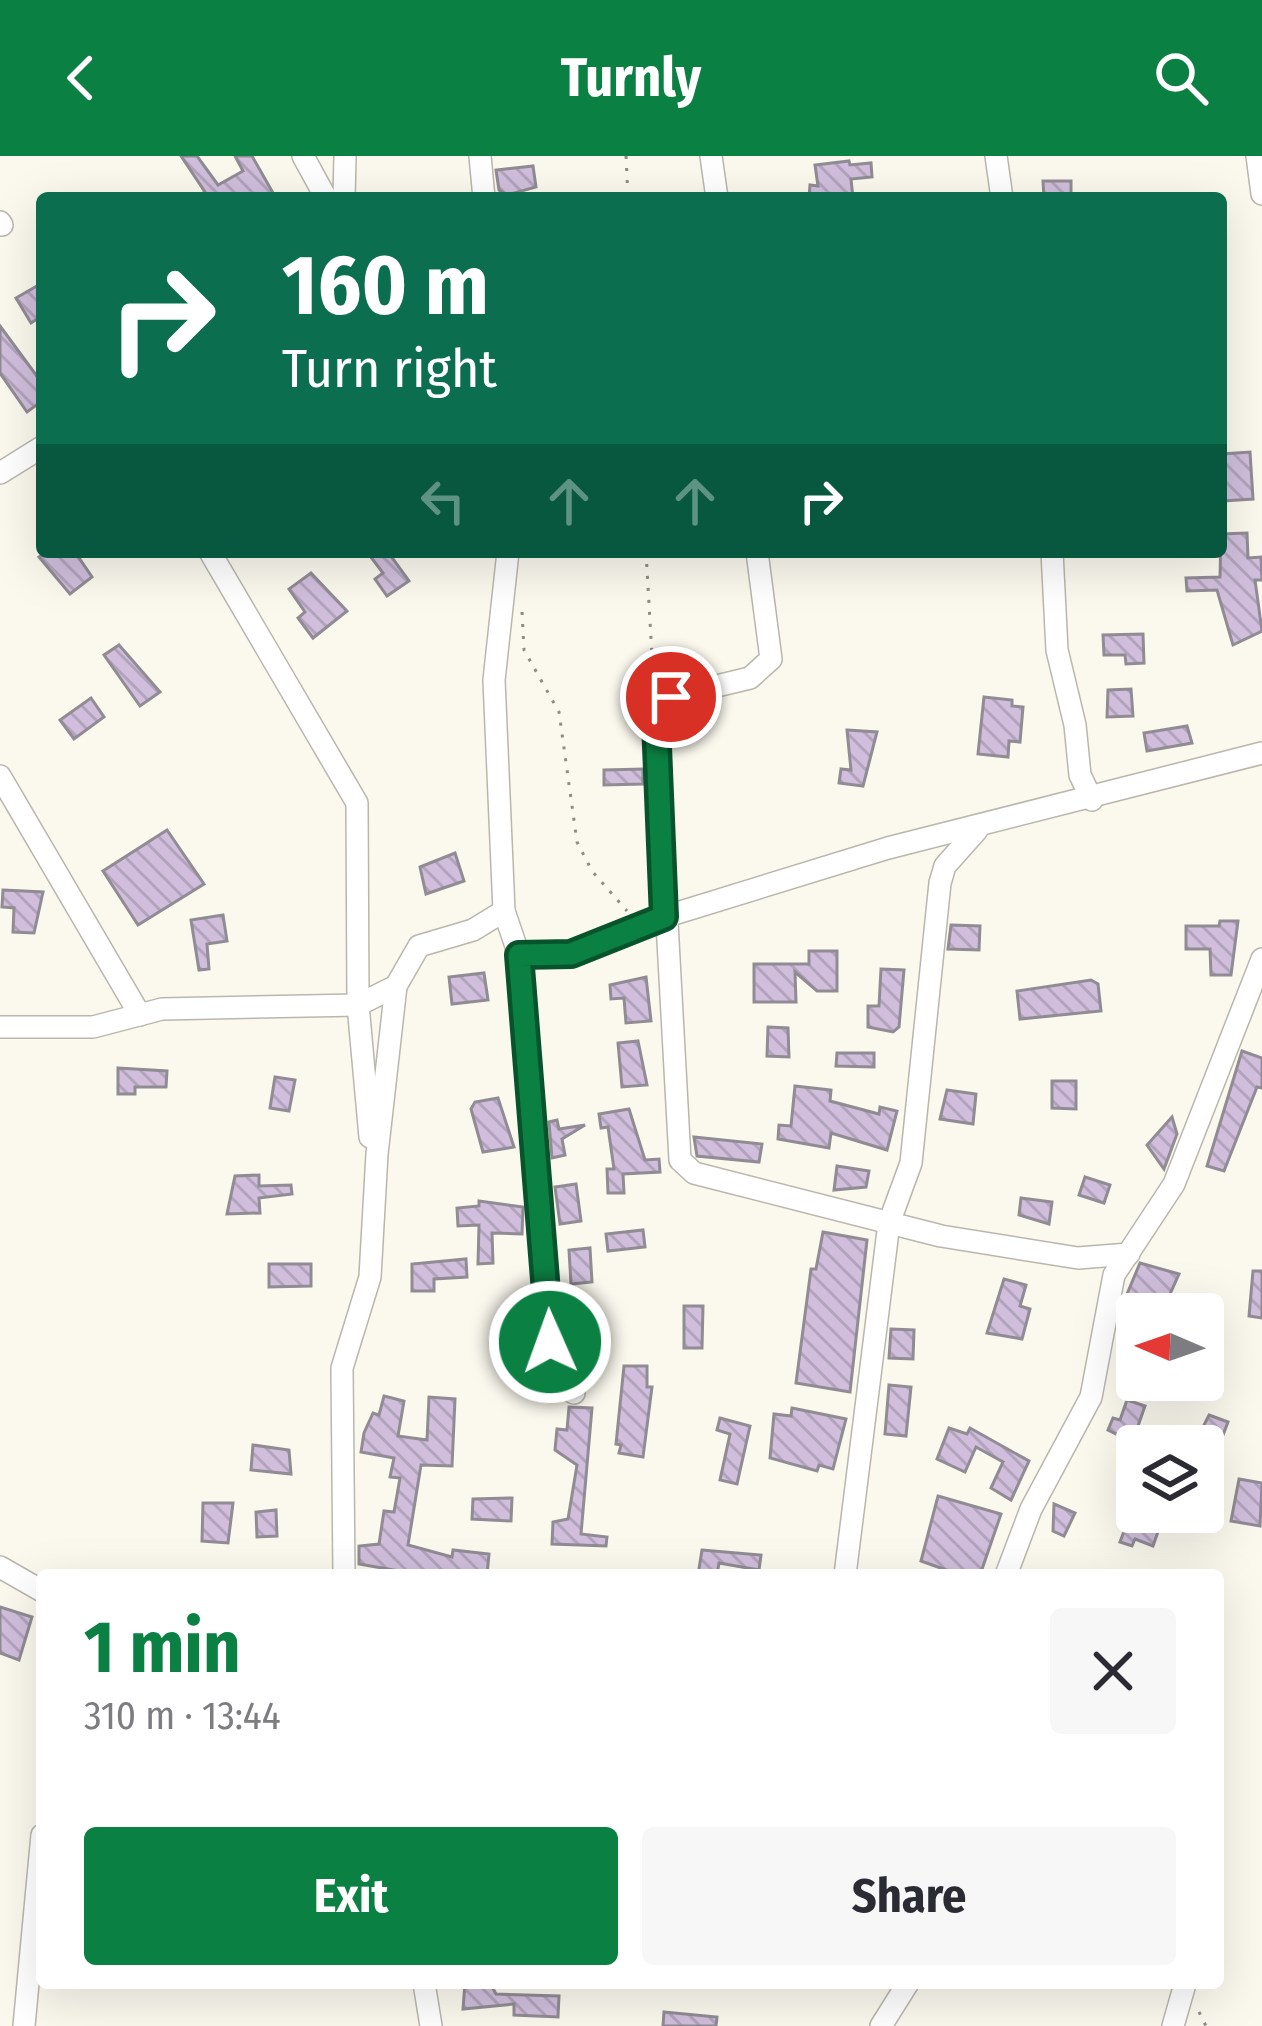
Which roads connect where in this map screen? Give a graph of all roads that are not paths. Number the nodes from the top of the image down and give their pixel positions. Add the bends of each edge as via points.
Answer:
1 (303, 156) edge
2 (346, 156) edge
3 (480, 156) edge
4 (712, 156) edge
5 (995, 156) edge
6 (1258, 156) edge
7 (323, 192) edge
8 (344, 192) edge
9 (483, 192) edge
10 (716, 192) edge
11 (1001, 192) edge
12 (1262, 194) edge
13 (36, 451) edge
14 (0, 473) edge
15 (214, 558) edge
16 (507, 558) edge
17 (758, 558) edge
18 (1052, 558) edge
19 (1262, 753) edge
20 (1080, 775) junction
21 (0, 776) edge
22 (1092, 800) junction
23 (1063, 807) junction
24 (982, 826) junction
25 (924, 839) junction
26 (945, 866) junction
27 (504, 911) junction
28 (664, 917) junction
29 (640, 926) junction
30 (666, 946) junction
31 (519, 955) junction
32 (1262, 959) edge
33 (396, 986) junction
34 (358, 1005) junction
35 (140, 1015) junction
36 (0, 1027) edge
37 (376, 1154) junction
38 (889, 1223) junction
39 (1129, 1254) junction
40 (1078, 1258) junction
41 (1108, 1293) junction
42 (574, 1393) dead end
43 (344, 1566) edge
44 (0, 1567) edge
45 (845, 1569) edge
46 (1008, 1569) edge
47 (36, 1588) edge
48 (36, 1899) edge
49 (425, 1989) edge
50 (904, 1989) edge
51 (1184, 1989) edge
52 (24, 2026) edge
53 (431, 2026) edge
54 (881, 2026) edge
55 (1173, 2026) edge

1 - 7 street
2 - 8 street
3 - 9 street
4 - 10 street
5 - 11 street
6 - 12 street
13 - 14 street
15 - 34 street via 357,803
16 - 27 street via 494,680
17 - 28 street via 771,659 750,678 671,697 656,722
18 - 20 street via 1057,650
19 - 22 street
20 - 22 street
20 - 23 street
21 - 35 street
22 - 23 street
23 - 24 street
24 - 25 street
24 - 26 street
25 - 26 street
25 - 28 street
26 - 38 street via 911,1163
27 - 31 street
27 - 33 street via 419,946
28 - 29 street
28 - 30 street
29 - 30 street
29 - 31 street via 571,954
30 - 38 street via 677,1147 685,1169
31 - 42 street via 550,1319 546,1368
32 - 39 street via 1174,1184
33 - 34 street
33 - 37 street
34 - 35 street
34 - 37 street
35 - 36 street via 94,1027
37 - 43 street via 370,1277 342,1368
38 - 40 street
38 - 45 street
39 - 40 street
39 - 41 street
40 - 41 street
41 - 46 street via 1091,1397
44 - 47 street
48 - 52 street
49 - 53 street
50 - 54 street
51 - 55 street

